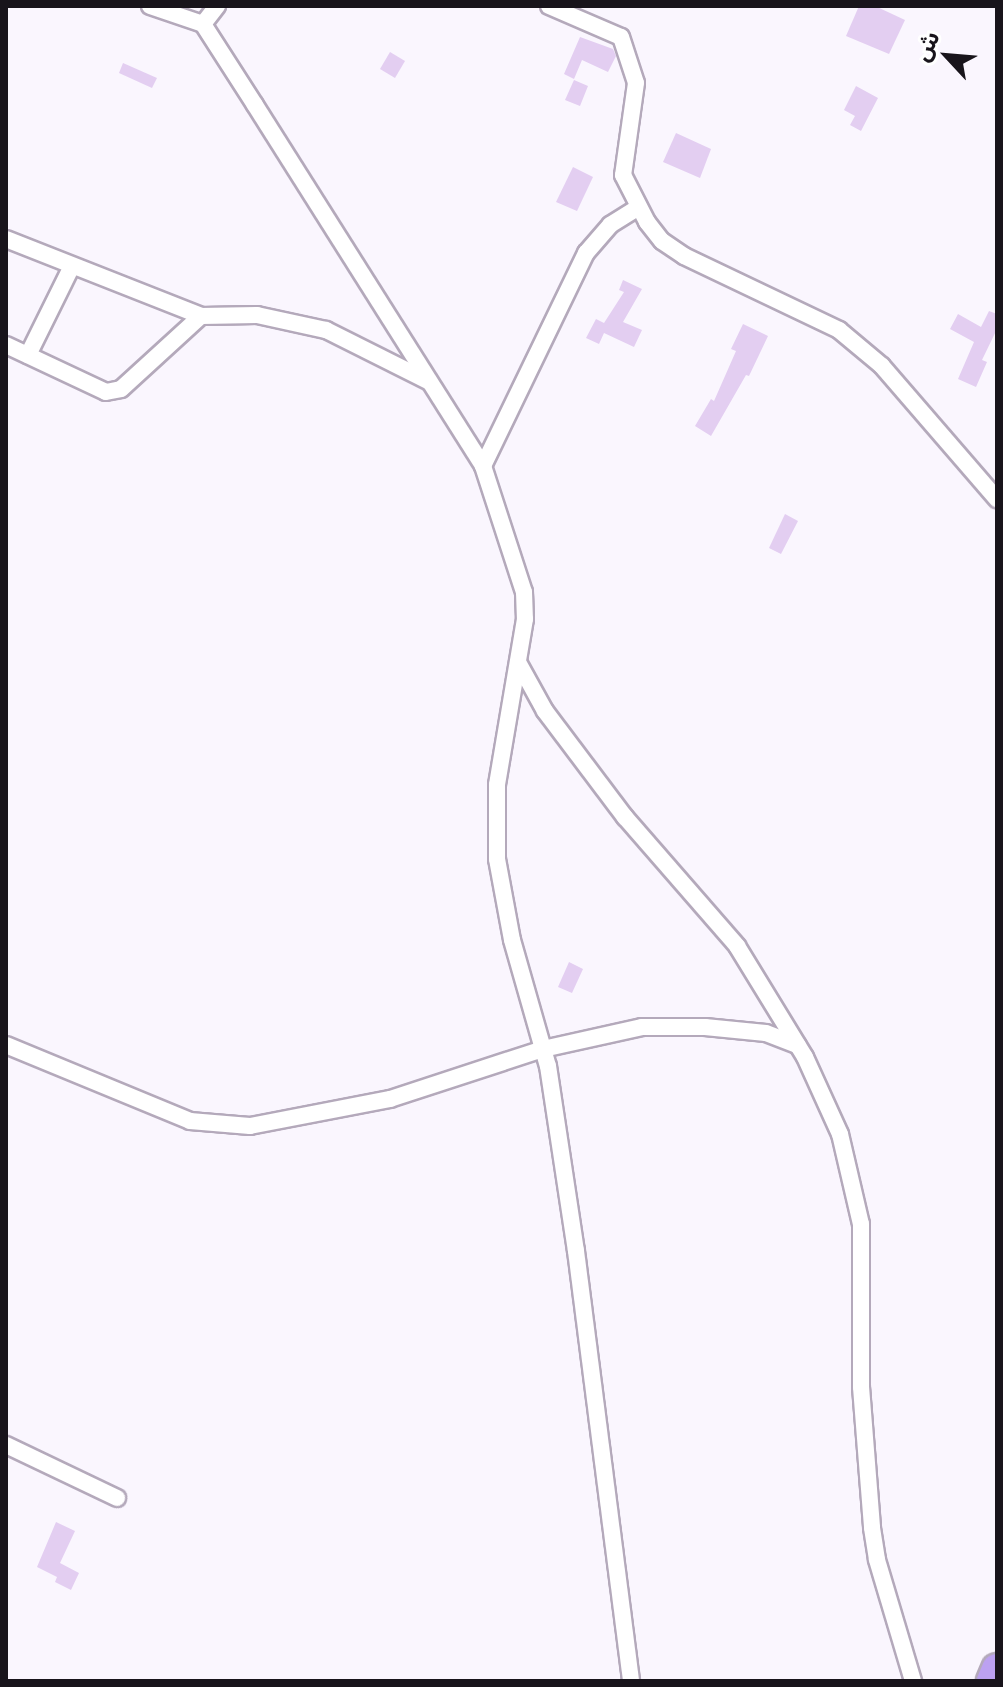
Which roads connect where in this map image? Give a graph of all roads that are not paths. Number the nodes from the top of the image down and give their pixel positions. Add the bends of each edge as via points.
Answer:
1 (150, 6) edge
2 (217, 6) edge
3 (549, 6) edge
4 (203, 24) junction
5 (639, 207) junction
6 (6, 239) edge
7 (72, 266) junction
8 (201, 316) junction
9 (6, 345) edge
10 (28, 355) junction
11 (429, 382) junction
12 (483, 466) junction
13 (997, 499) edge
14 (518, 662) junction
15 (6, 1045) edge
16 (798, 1045) junction
17 (543, 1049) junction
18 (6, 1445) edge
19 (117, 1498) dead end
20 (997, 1669) edge
21 (631, 1681) edge
22 (913, 1681) edge
23 (992, 1681) edge

1 - 4 street
2 - 4 street
3 - 5 street via 621,37 636,83 623,175
4 - 11 street
5 - 12 street via 610,225 586,253
5 - 13 street via 662,241 684,256 839,330 882,366
6 - 7 street
7 - 8 street
7 - 10 street
8 - 10 street via 121,389 106,392
8 - 11 street via 257,315 326,330
9 - 10 street
11 - 12 street
12 - 14 street via 524,592
14 - 16 street via 545,711 625,817 737,946
14 - 17 street via 497,785 497,859 512,940
15 - 17 street via 190,1121 235,1126 299,1119 390,1099
16 - 17 street via 766,1033 642,1027
16 - 22 street via 840,1134 861,1224 861,1387 872,1528
17 - 21 street via 576,1251
18 - 19 street
20 - 23 highway

